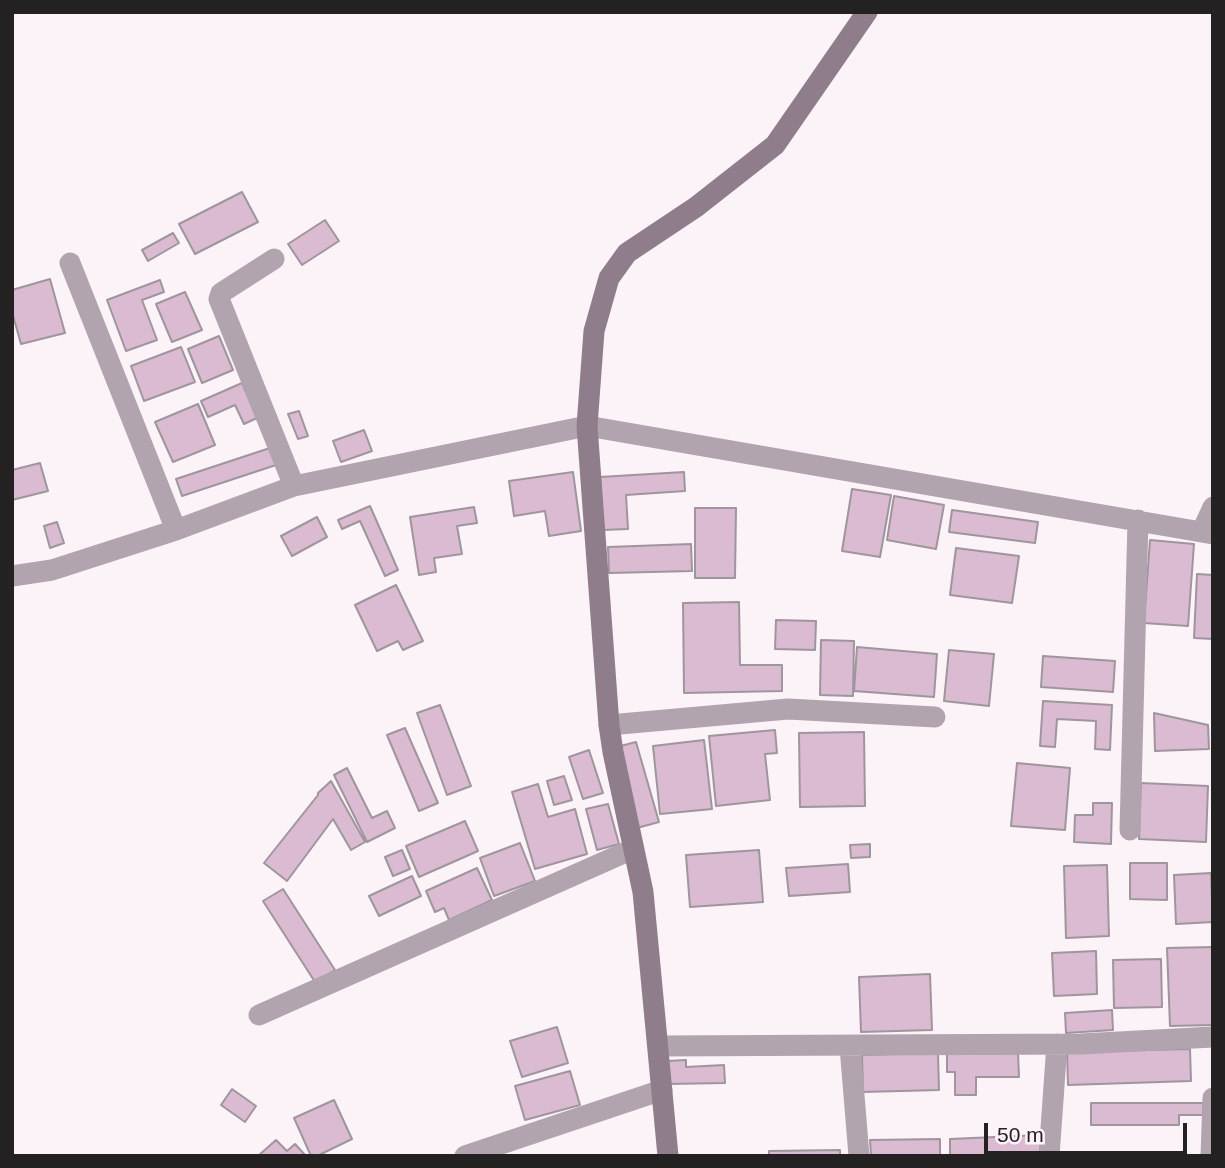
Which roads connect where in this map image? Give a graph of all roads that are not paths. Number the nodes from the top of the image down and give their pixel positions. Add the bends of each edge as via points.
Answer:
1 (867, 12) edge
2 (274, 259) dead end
3 (70, 262) dead end
4 (587, 426) junction
5 (294, 486) junction
6 (1213, 507) edge
7 (1138, 520) junction
8 (176, 530) junction
9 (1207, 533) edge
10 (12, 576) edge
11 (935, 717) dead end
12 (609, 725) junction
13 (1130, 830) dead end
14 (633, 849) junction
15 (259, 1016) dead end
16 (1213, 1037) edge
17 (1058, 1044) junction
18 (658, 1046) junction
19 (850, 1047) junction
20 (662, 1090) junction
21 (1213, 1098) edge
22 (465, 1156) edge
23 (668, 1156) edge
24 (859, 1156) edge
25 (1049, 1156) edge
26 (1211, 1156) edge

1 - 4 street via 775,145 696,207 627,253 609,278 594,331
2 - 5 street via 221,293 219,299
3 - 8 street
4 - 5 street
4 - 7 street
4 - 12 street
5 - 8 street
6 - 9 street
7 - 9 street
7 - 13 street
8 - 10 street via 52,570
11 - 12 street via 788,709
12 - 14 street
14 - 15 street
14 - 18 street via 643,892
16 - 17 street
17 - 19 street
17 - 25 street
18 - 19 street
18 - 20 street
19 - 24 street
20 - 22 street
20 - 23 street
21 - 26 street

